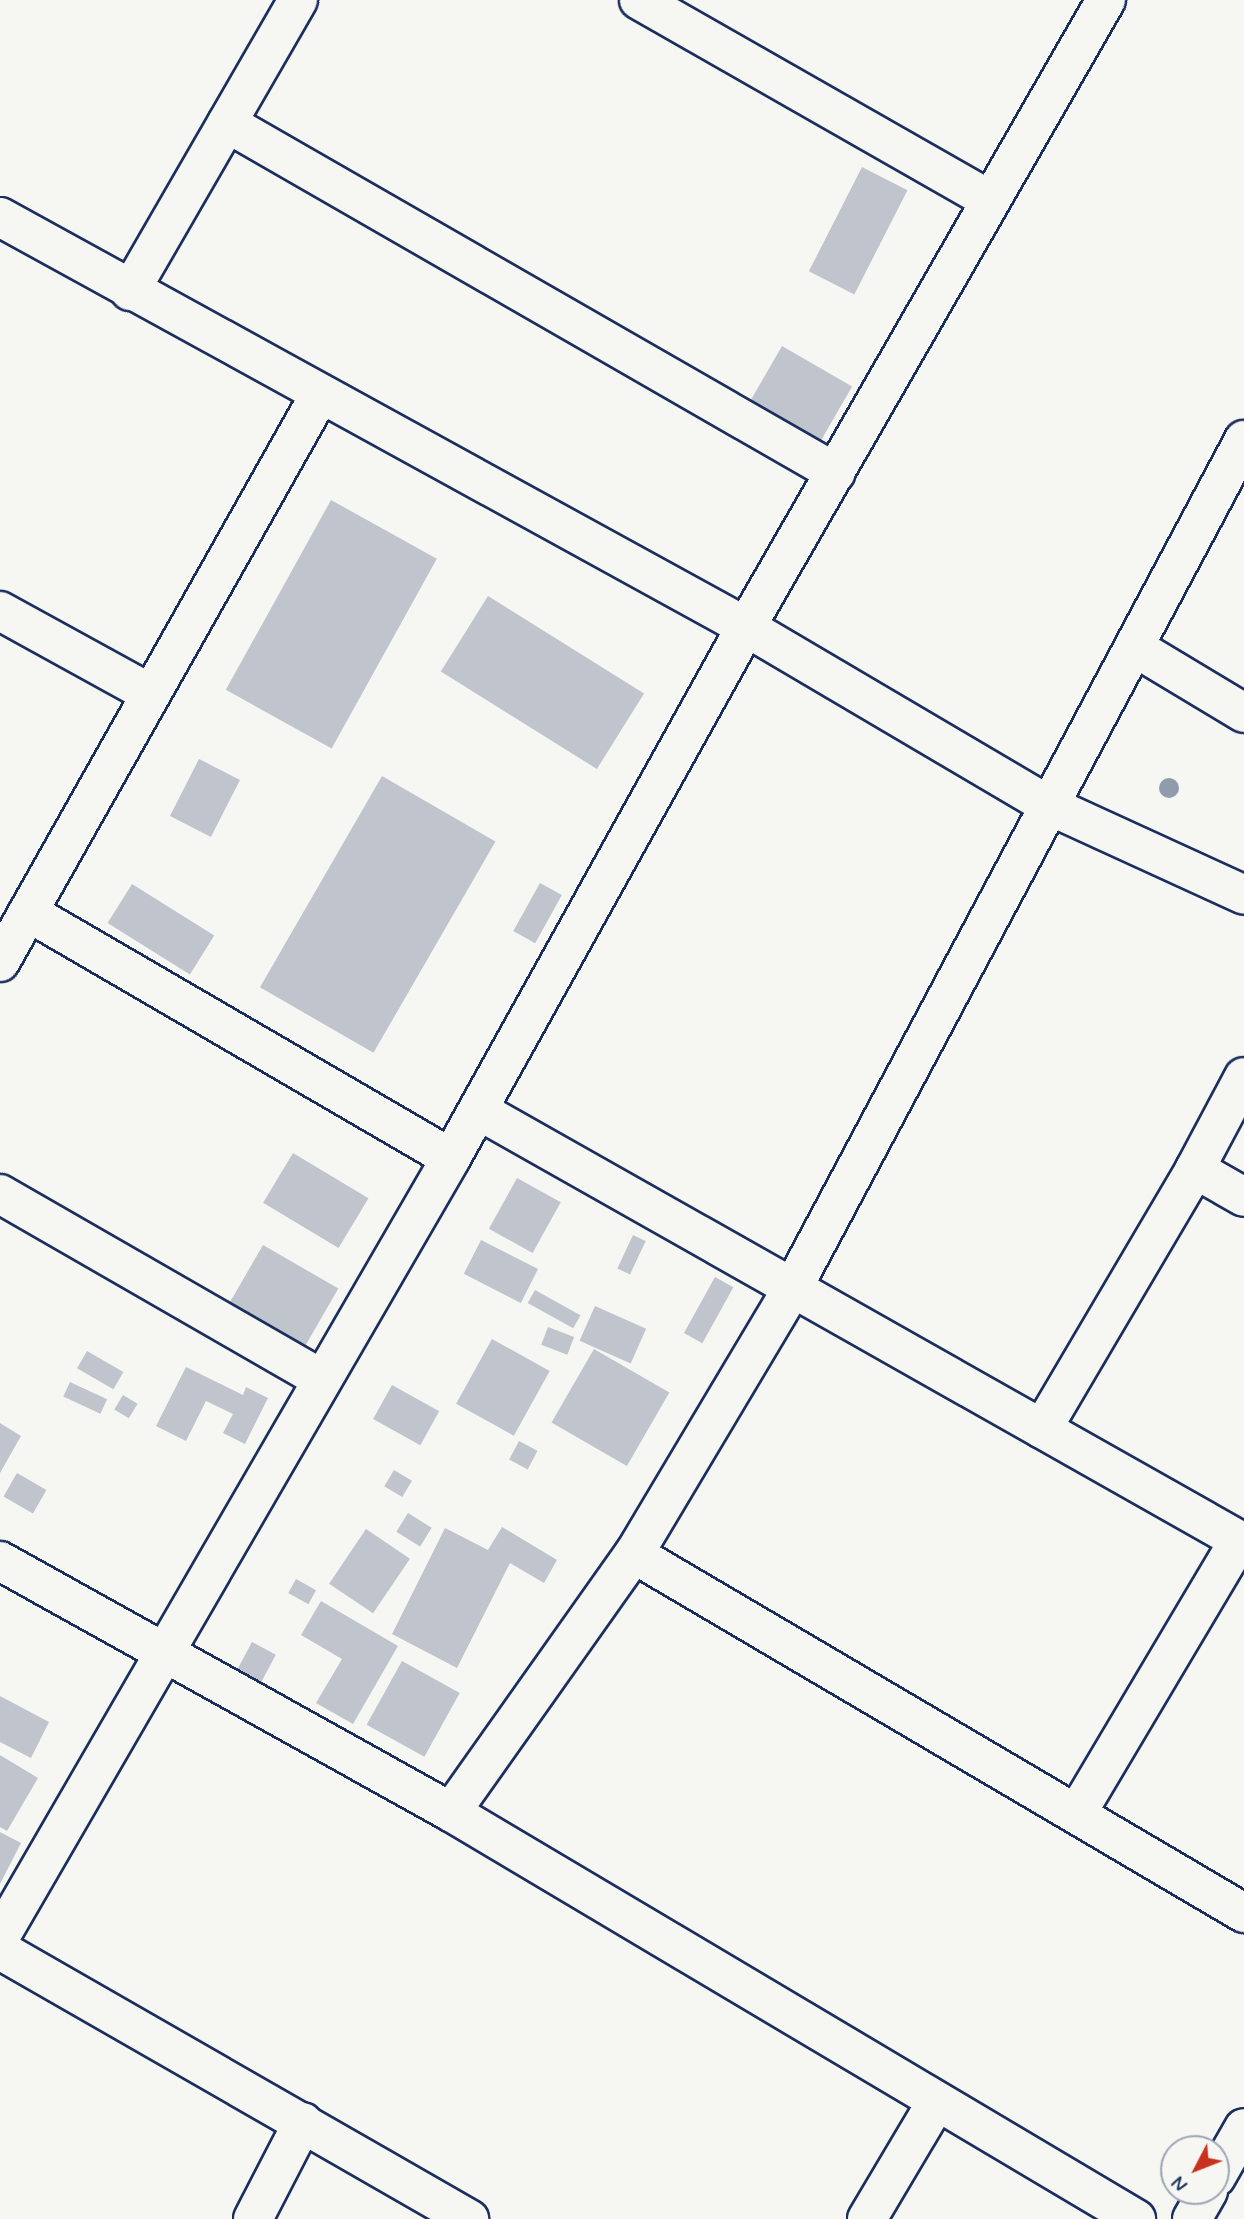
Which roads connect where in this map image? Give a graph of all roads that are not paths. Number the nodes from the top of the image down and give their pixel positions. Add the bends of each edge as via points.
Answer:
1 (298, 0) edge
2 (639, 0) edge
3 (1106, 0) edge
4 (227, 123) junction
5 (989, 200) junction
6 (0, 217) edge
7 (130, 292) junction
8 (319, 396) junction
9 (1244, 440) edge
10 (836, 472) junction
11 (4, 622) edge
12 (746, 627) junction
13 (1136, 648) junction
14 (151, 694) junction
15 (1244, 713) edge
16 (1050, 806) junction
17 (1244, 895) edge
18 (28, 912) junction
19 (0, 962) edge
20 (1244, 1076) edge
21 (478, 1110) junction
22 (451, 1158) junction
23 (1195, 1169) junction
24 (0, 1194) edge
25 (1244, 1197) edge
26 (792, 1289) junction
27 (322, 1379) junction
28 (1042, 1429) junction
29 (1242, 1541) edge
30 (634, 1554) junction
31 (0, 1561) edge
32 (163, 1655) junction
33 (451, 1812) junction
34 (1077, 1813) junction
35 (1244, 1913) edge
36 (0, 1937) edge
37 (0, 1950) edge
38 (936, 2103) junction
39 (303, 2122) junction
40 (1244, 2128) edge
41 (1230, 2152) edge
42 (253, 2219) edge
43 (469, 2219) edge
44 (867, 2219) edge
45 (1136, 2219) edge

1 - 4 street
2 - 5 street
3 - 5 street
4 - 7 street
4 - 10 street
5 - 10 street
6 - 7 street
7 - 8 street
8 - 12 street
8 - 14 street
9 - 13 street
10 - 12 street
11 - 14 street
12 - 16 street
12 - 21 street
13 - 15 street
13 - 16 street
14 - 18 street
16 - 17 street
16 - 26 street
18 - 19 street
18 - 22 street
20 - 23 street
21 - 22 street
21 - 26 street
22 - 27 street
23 - 25 street
23 - 28 street
24 - 27 street
26 - 28 street
26 - 30 street
27 - 32 street
28 - 29 street
29 - 34 street
30 - 33 street
30 - 34 street
31 - 32 street
32 - 33 street
32 - 36 street
33 - 38 street
34 - 35 street
37 - 39 street
38 - 44 street
38 - 45 street
39 - 42 street
39 - 43 street
40 - 41 street

